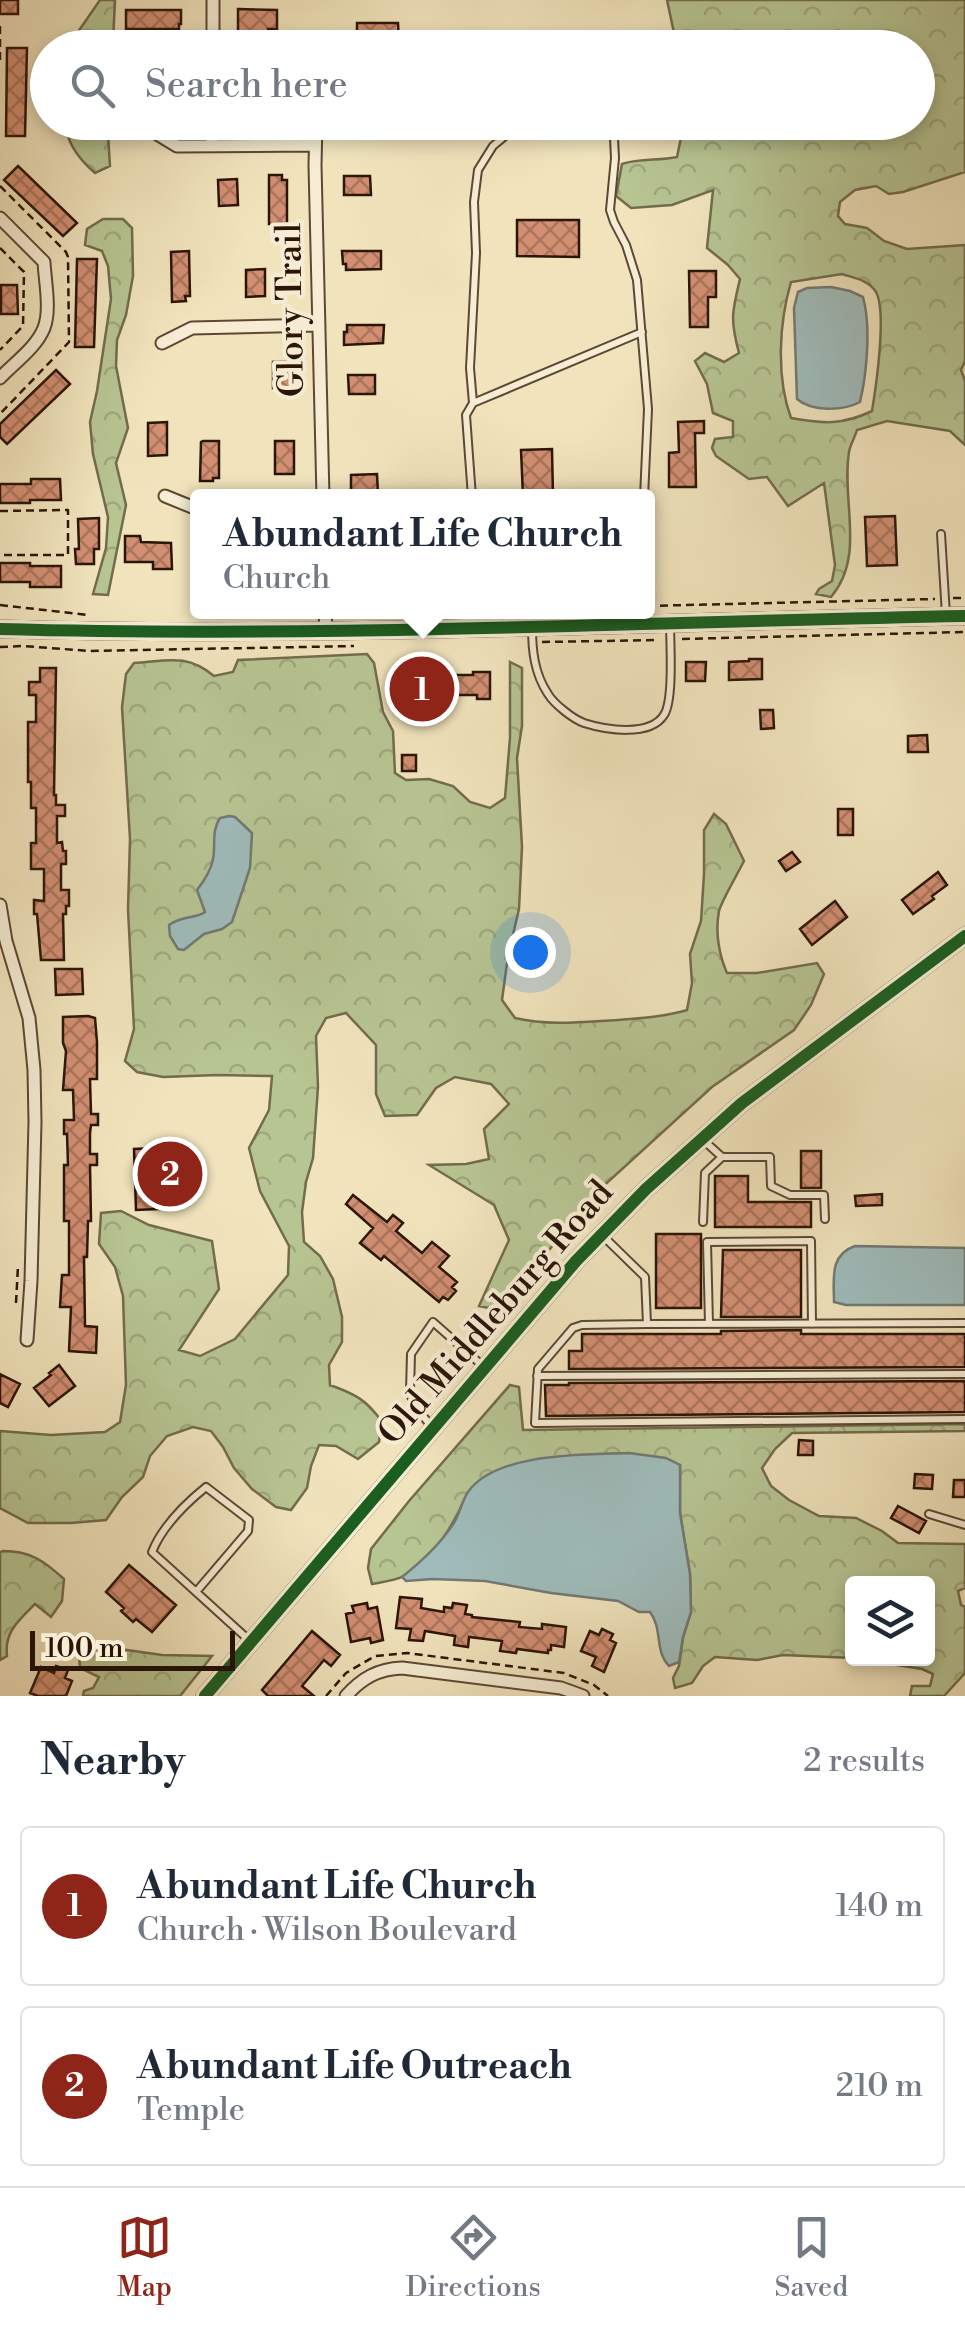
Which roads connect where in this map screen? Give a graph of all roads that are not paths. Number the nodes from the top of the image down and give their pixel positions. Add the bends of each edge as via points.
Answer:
1 (213, 0) edge
2 (213, 30) edge
3 (167, 140) edge
4 (212, 140) edge
5 (315, 140) edge
6 (500, 140) edge
7 (614, 140) edge
8 (315, 145) junction
9 (212, 146) junction
10 (0, 218) edge
11 (319, 325) junction
12 (642, 332) junction
13 (162, 343) dead end
14 (0, 378) edge
15 (474, 403) junction
16 (323, 489) edge
17 (471, 489) edge
18 (644, 489) edge
19 (165, 496) dead end
20 (190, 506) edge
21 (941, 534) dead end
22 (655, 616) edge
23 (946, 616) junction
24 (965, 616) edge
25 (326, 619) edge
26 (494, 619) edge
27 (590, 619) edge
28 (670, 622) junction
29 (532, 625) junction
30 (0, 629) edge
31 (326, 630) junction
32 (0, 905) edge
33 (965, 937) edge
34 (701, 1138) junction
35 (722, 1156) junction
36 (825, 1219) dead end
37 (703, 1222) dead end
38 (602, 1235) junction
39 (965, 1323) edge
40 (647, 1324) junction
41 (710, 1324) junction
42 (812, 1324) junction
43 (27, 1340) dead end
44 (485, 1368) junction
45 (965, 1374) edge
46 (538, 1376) junction
47 (965, 1420) edge
48 (434, 1428) junction
49 (929, 1514) dead end
50 (965, 1525) edge
51 (196, 1592) junction
52 (251, 1642) junction
53 (205, 1696) edge
54 (346, 1696) edge
55 (583, 1696) edge

1 - 2 street
3 - 9 street
4 - 9 street
5 - 8 street, Glory Trail
6 - 15 lane via 478,170 474,202
7 - 12 lane via 610,210 637,280
8 - 9 street
8 - 11 street, Glory Trail
10 - 14 street via 44,262 46,315 36,342
11 - 13 street via 192,328
11 - 16 street, Glory Trail
12 - 15 lane
12 - 18 lane
15 - 17 lane via 466,416
19 - 20 street
21 - 23 lane
22 - 28 main road
23 - 24 main road
23 - 28 main road
25 - 31 street
26 - 29 main road
26 - 31 main road
27 - 29 main road
28 - 29 lane via 667,712 656,725 629,731 581,722 549,697 536,669
30 - 31 main road
32 - 43 street via 32,1038 36,1122
33 - 34 main road, Old Middleburg Road
34 - 35 lane
34 - 38 main road, Old Middleburg Road
35 - 36 lane via 770,1157 772,1186 790,1195 824,1195
35 - 37 lane via 705,1173
38 - 40 lane via 645,1277
38 - 44 main road, Old Middleburg Road
39 - 42 lane
40 - 41 lane
40 - 46 lane via 576,1326
41 - 42 lane
41 - 42 lane via 708,1242 811,1241
44 - 48 main road, Old Middleburg Road
44 - 48 lane via 433,1322 411,1354 410,1391
45 - 46 lane
46 - 47 lane via 535,1423
48 - 52 main road, Old Middleburg Road
49 - 50 lane
51 - 51 lane via 152,1552 206,1487 249,1520 248,1531
51 - 52 lane
52 - 53 main road, Old Middleburg Road
54 - 55 street via 367,1676 402,1668

